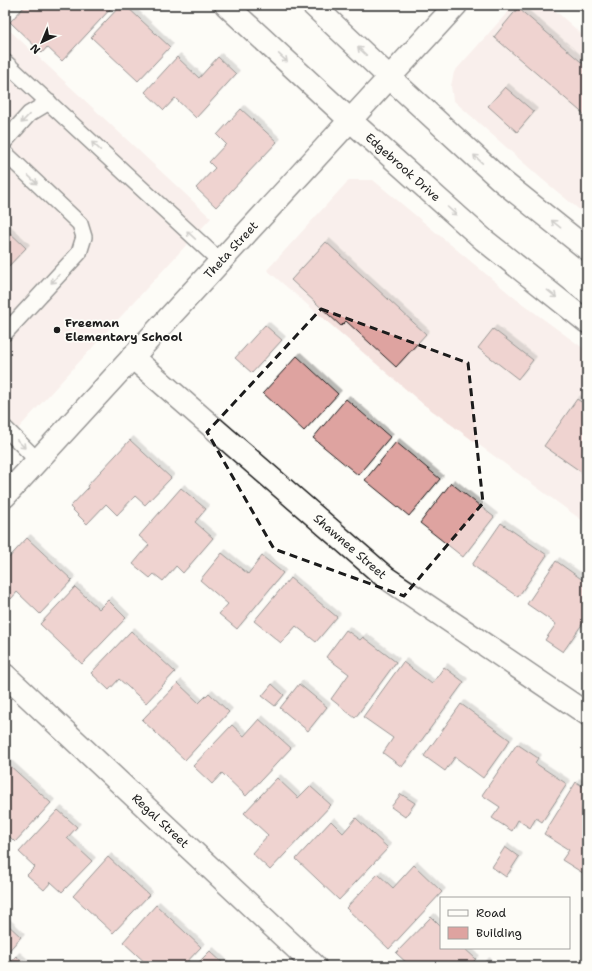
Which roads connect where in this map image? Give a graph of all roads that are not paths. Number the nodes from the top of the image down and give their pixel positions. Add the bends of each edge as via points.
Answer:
1 (226, 5) edge
2 (313, 5) edge
3 (456, 5) edge
4 (5, 62) edge
5 (390, 78) junction
6 (49, 102) junction
7 (350, 120) junction
8 (5, 141) edge
9 (5, 153) edge
10 (587, 249) edge
11 (220, 261) junction
12 (587, 322) edge
13 (5, 332) edge
14 (132, 356) junction
15 (5, 428) edge
16 (37, 460) junction
17 (5, 496) edge
18 (5, 675) edge
19 (587, 714) edge
20 (315, 966) edge

1 -> 7 street, Edgebrook Drive
5 -> 2 street
3 - 5 street, Theta Street
4 - 6 lane
5 - 7 street, Theta Street
10 -> 5 street via 502,181
6 -> 8 lane via 29,114
11 -> 6 lane
7 - 11 street, Theta Street
7 -> 12 street, Edgebrook Drive via 484,240
9 -> 13 lane via 80,224 84,237 79,253
11 - 14 street, Theta Street
14 - 16 street, Theta Street
14 - 19 street, Shawnee Street via 385,577
15 -> 16 lane
16 - 17 street, Theta Street
18 - 20 street, Regal Street

